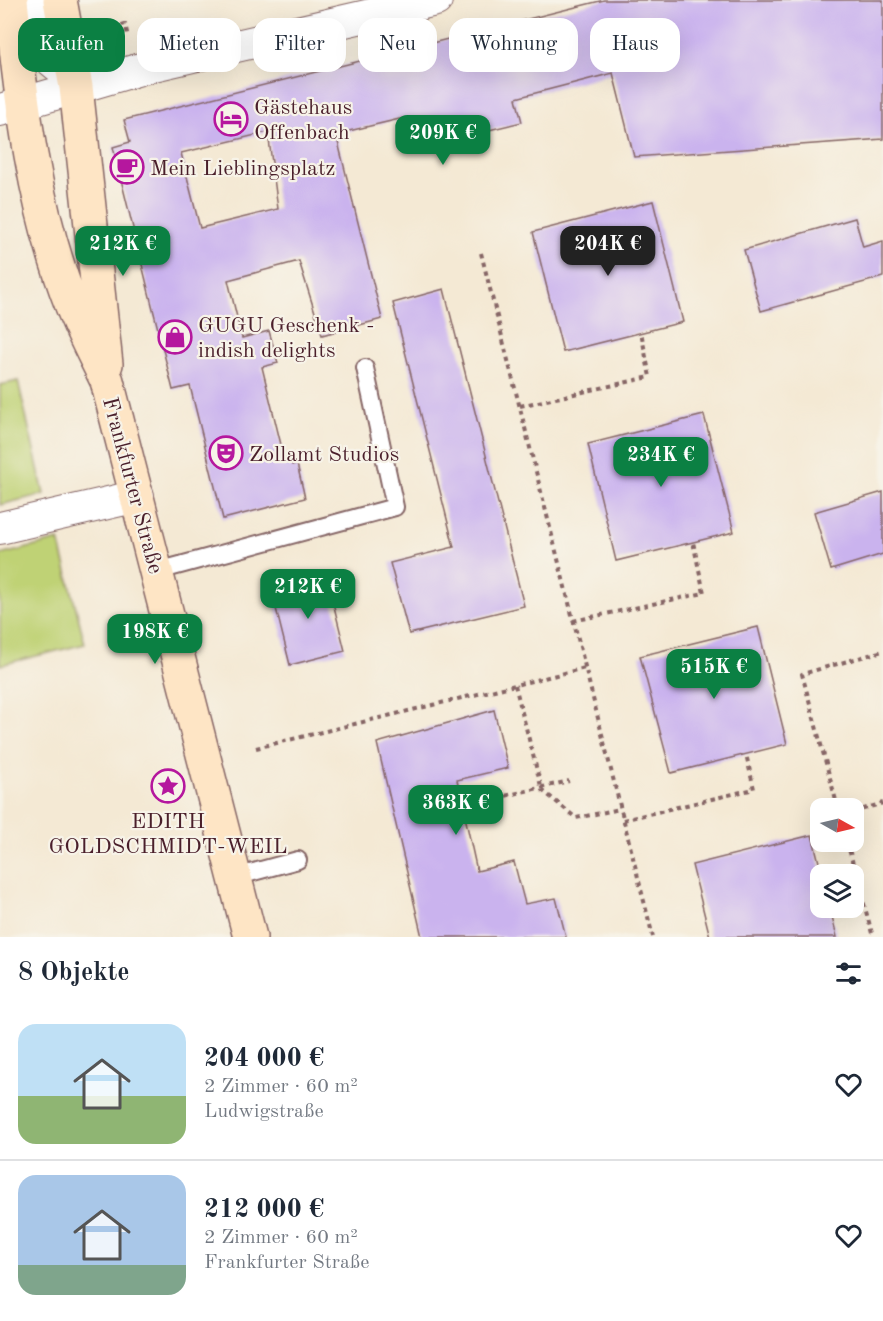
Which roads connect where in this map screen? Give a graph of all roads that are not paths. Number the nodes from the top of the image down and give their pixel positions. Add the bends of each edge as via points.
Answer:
1 (10, 0) edge
2 (38, 0) edge
3 (53, 0) edge
4 (60, 0) edge
5 (436, 0) edge
6 (76, 87) junction
7 (11, 107) edge
8 (365, 368) dead end
9 (107, 381) junction
10 (138, 496) junction
11 (0, 528) edge
12 (158, 572) junction
13 (298, 860) dead end
14 (235, 877) junction
15 (250, 937) edge

1 - 7 main road, Frankfurter Straße
2 - 3 street via 51,60 57,65 62,50
4 - 6 main road, Frankfurter Straße
5 - 6 street via 228,46
6 - 7 street
6 - 9 main road, Frankfurter Straße
7 - 9 main road, Frankfurter Straße via 68,295
8 - 12 lane via 394,507
9 - 10 main road, Frankfurter Straße
10 - 11 street
10 - 12 main road, Frankfurter Straße
12 - 14 main road, Frankfurter Straße
13 - 14 lane
14 - 15 main road, Frankfurter Straße

